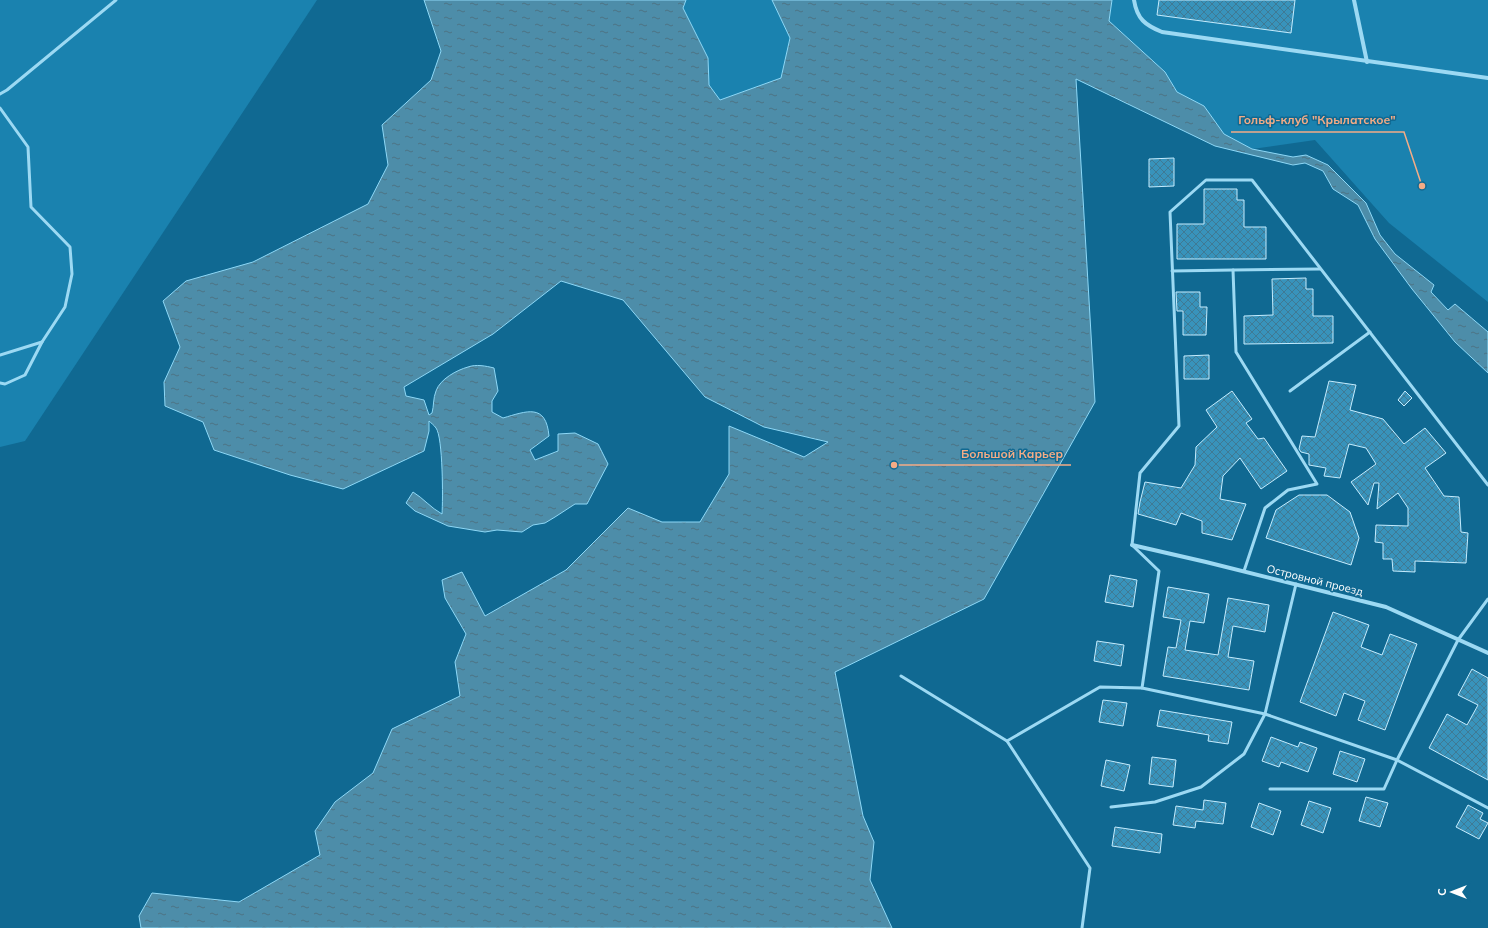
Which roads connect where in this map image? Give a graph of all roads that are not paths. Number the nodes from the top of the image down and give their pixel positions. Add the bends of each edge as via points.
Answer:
1 (116, 0) edge
2 (1134, 0) edge
3 (1354, 0) edge
4 (1367, 62) junction
5 (1488, 78) edge
6 (0, 94) edge
7 (0, 108) edge
8 (1320, 268) junction
9 (1233, 270) junction
10 (1172, 271) junction
11 (1370, 332) junction
12 (42, 342) junction
13 (0, 355) edge
14 (0, 383) edge
15 (1290, 391) dead end
16 (1488, 485) edge
17 (1132, 545) junction
18 (1244, 571) junction
19 (1296, 584) junction
20 (1488, 599) edge
21 (1458, 640) junction
22 (1488, 653) edge
23 (901, 676) dead end
24 (1142, 688) junction
25 (1265, 714) junction
26 (1007, 741) junction
27 (1397, 760) junction
28 (1270, 789) dead end
29 (1111, 807) dead end
30 (1488, 808) edge
31 (1082, 928) edge

1 - 6 lane
2 - 4 street via 1142,21 1162,32
3 - 4 street
4 - 5 street
7 - 12 lane via 28,147 31,207 70,247 72,274 65,307
8 - 9 lane
8 - 10 lane via 1252,180 1206,180 1170,212
8 - 11 lane
9 - 10 lane
9 - 18 lane via 1236,352 1317,484 1288,490 1265,508
10 - 17 lane via 1179,426 1140,473
11 - 15 lane
11 - 16 lane
12 - 13 lane
12 - 14 lane via 25,376 5,384
17 - 18 street, Островной проезд
17 - 24 lane via 1159,571
18 - 19 street, Островной проезд
19 - 21 street, Островной проезд via 1386,607
19 - 25 lane
20 - 21 lane
21 - 22 street, Островной проезд
21 - 27 lane
23 - 26 lane
24 - 25 lane
24 - 26 lane via 1100,687
25 - 27 lane
25 - 29 lane via 1244,754 1201,787 1155,802
26 - 31 lane via 1090,868
27 - 28 lane via 1384,789
27 - 30 lane

